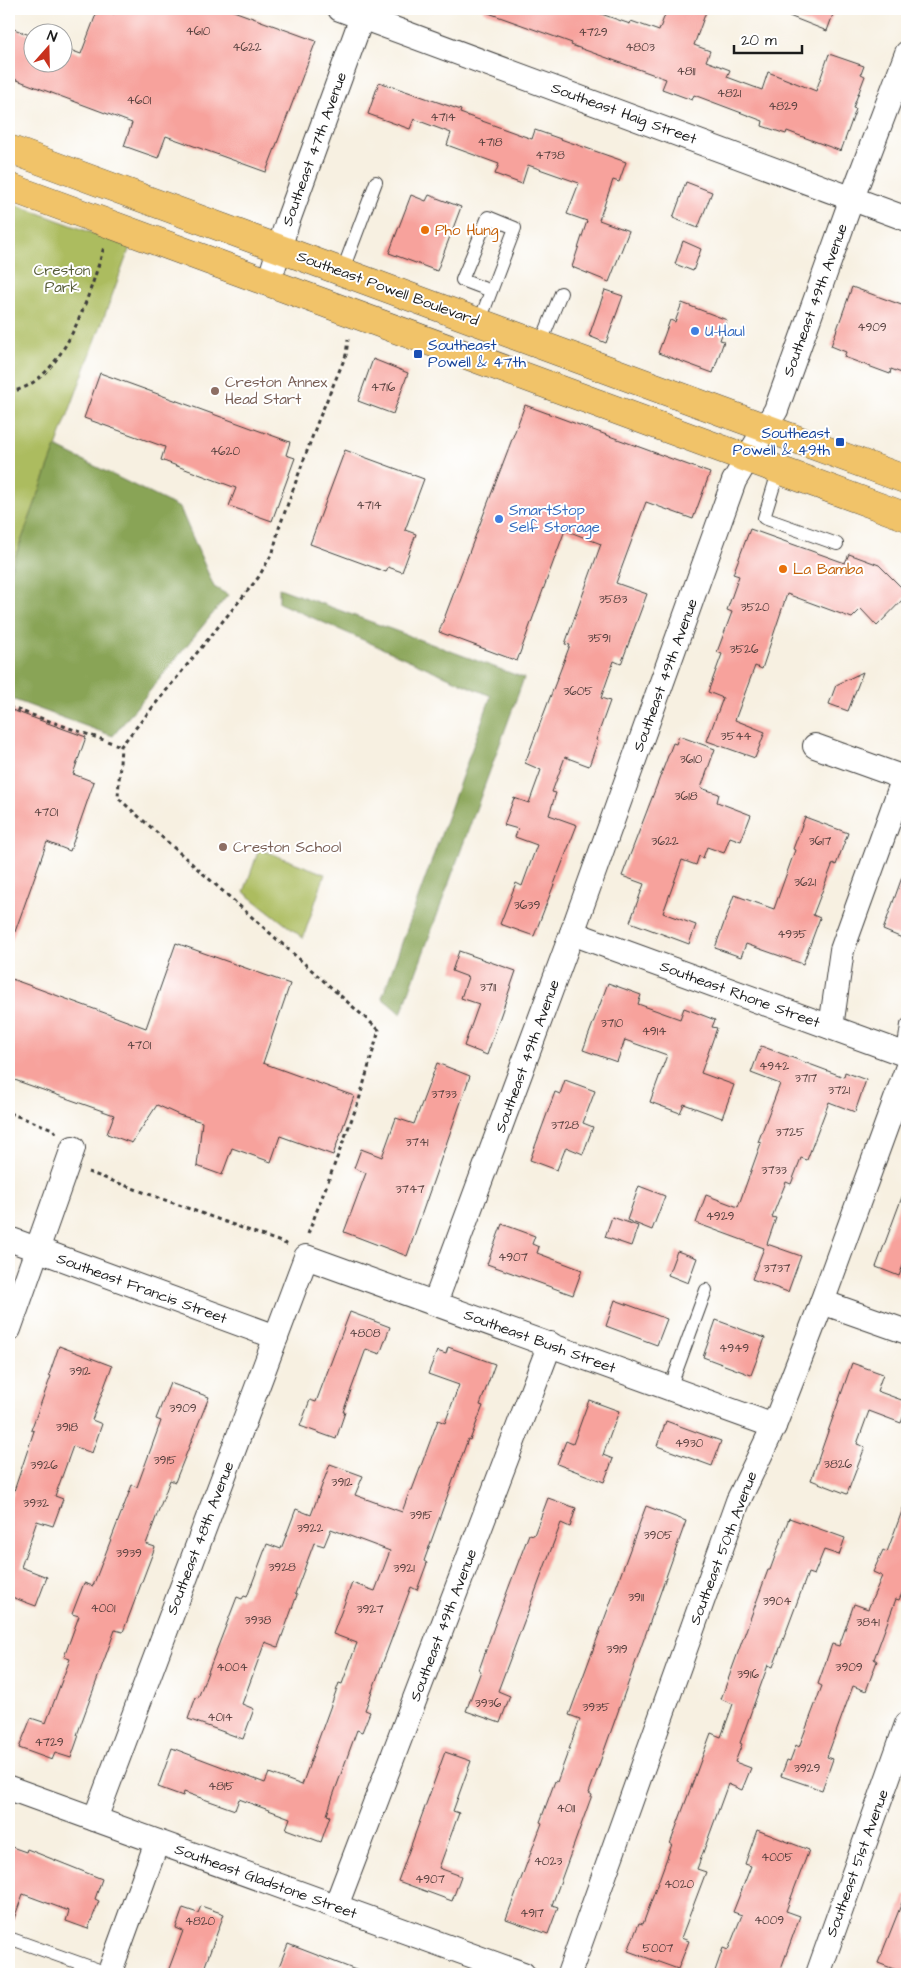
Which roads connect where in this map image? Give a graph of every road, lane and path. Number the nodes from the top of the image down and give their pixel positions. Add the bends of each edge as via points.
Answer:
1 (351, 13) edge
2 (907, 53) edge
3 (9, 149) edge
4 (376, 182) dead end
5 (9, 187) edge
6 (852, 198) junction
7 (907, 218) edge
8 (106, 243) dead end
9 (280, 248) junction
10 (342, 272) junction
11 (269, 282) junction
12 (491, 291) junction
13 (561, 293) dead end
14 (479, 323) junction
15 (346, 335) dead end
16 (540, 345) junction
17 (9, 392) edge
18 (766, 427) junction
19 (748, 458) junction
20 (779, 469) junction
21 (907, 480) edge
22 (907, 517) edge
23 (837, 544) dead end
24 (9, 707) edge
25 (121, 746) junction
26 (814, 746) dead end
27 (906, 779) edge
28 (572, 933) junction
29 (907, 1025) edge
30 (831, 1027) junction
31 (906, 1059) edge
32 (9, 1113) edge
33 (70, 1156) junction
34 (9, 1238) edge
35 (38, 1249) junction
36 (306, 1256) junction
37 (706, 1290) dead end
38 (822, 1302) junction
39 (435, 1303) junction
40 (9, 1329) edge
41 (907, 1332) edge
42 (276, 1337) junction
43 (550, 1344) junction
44 (670, 1388) junction
45 (774, 1426) junction
46 (907, 1724) edge
47 (9, 1788) edge
48 (94, 1819) junction
49 (157, 1842) junction
50 (336, 1906) junction
51 (9, 1938) edge
52 (110, 1974) edge
53 (524, 1974) edge
54 (568, 1974) edge
55 (818, 1974) edge

1 - 6 street, Southeast Haig Street
1 - 9 street, Southeast 47th Avenue
2 - 6 street, Southeast 49th Avenue
3 - 9 main road, Southeast Powell Boulevard
4 - 10 lane
5 - 11 main road
6 - 7 street, Southeast Haig Street
6 - 18 street, Southeast 49th Avenue via 776,410
8 - 17 path via 82,313 59,357 37,381
9 - 10 main road, Southeast Powell Boulevard
9 - 11 street, Southeast 47th Avenue
10 - 14 main road, Southeast Powell Boulevard
11 - 19 main road
12 - 12 lane via 515,228 488,217 462,280
12 - 14 lane
13 - 16 lane
14 - 16 main road, Southeast Powell Boulevard
15 - 25 path via 349,341 346,355 318,420 273,552 258,578
16 - 18 main road, Southeast Powell Boulevard
18 - 19 street, Southeast 49th Avenue
18 - 21 main road, Southeast Powell Boulevard
19 - 20 main road
19 - 28 street, Southeast 49th Avenue via 734,481
20 - 22 main road
20 - 23 lane via 764,518
24 - 25 path
25 - 36 path via 118,798 379,1030 359,1100 308,1230
26 - 27 street
27 - 30 street via 842,950
28 - 30 street, Southeast Rhone Street
28 - 39 street, Southeast 49th Avenue
29 - 31 lane
30 - 31 street, Southeast Rhone Street
31 - 38 street, Southeast 50th Avenue
32 - 33 path via 53,1129
33 - 35 street
33 - 36 path via 288,1245
34 - 35 street, Southeast Francis Street
35 - 40 street
35 - 42 street, Southeast Francis Street
36 - 39 street, Southeast Bush Street
36 - 42 street, Southeast 48th Avenue
37 - 44 lane
38 - 41 street
38 - 45 street, Southeast 50th Avenue
39 - 43 street, Southeast Bush Street
42 - 48 street, Southeast 48th Avenue
43 - 44 street, Southeast Bush Street
43 - 50 street, Southeast 49th Avenue
44 - 45 street, Southeast Bush Street
45 - 54 street, Southeast 50th Avenue via 738,1501
46 - 55 street, Southeast 51st Avenue
47 - 48 street, Southeast Gladstone Street
48 - 49 street, Southeast Gladstone Street
49 - 50 street, Southeast Gladstone Street
49 - 52 street
50 - 53 street, Southeast Gladstone Street
51 - 52 lane

